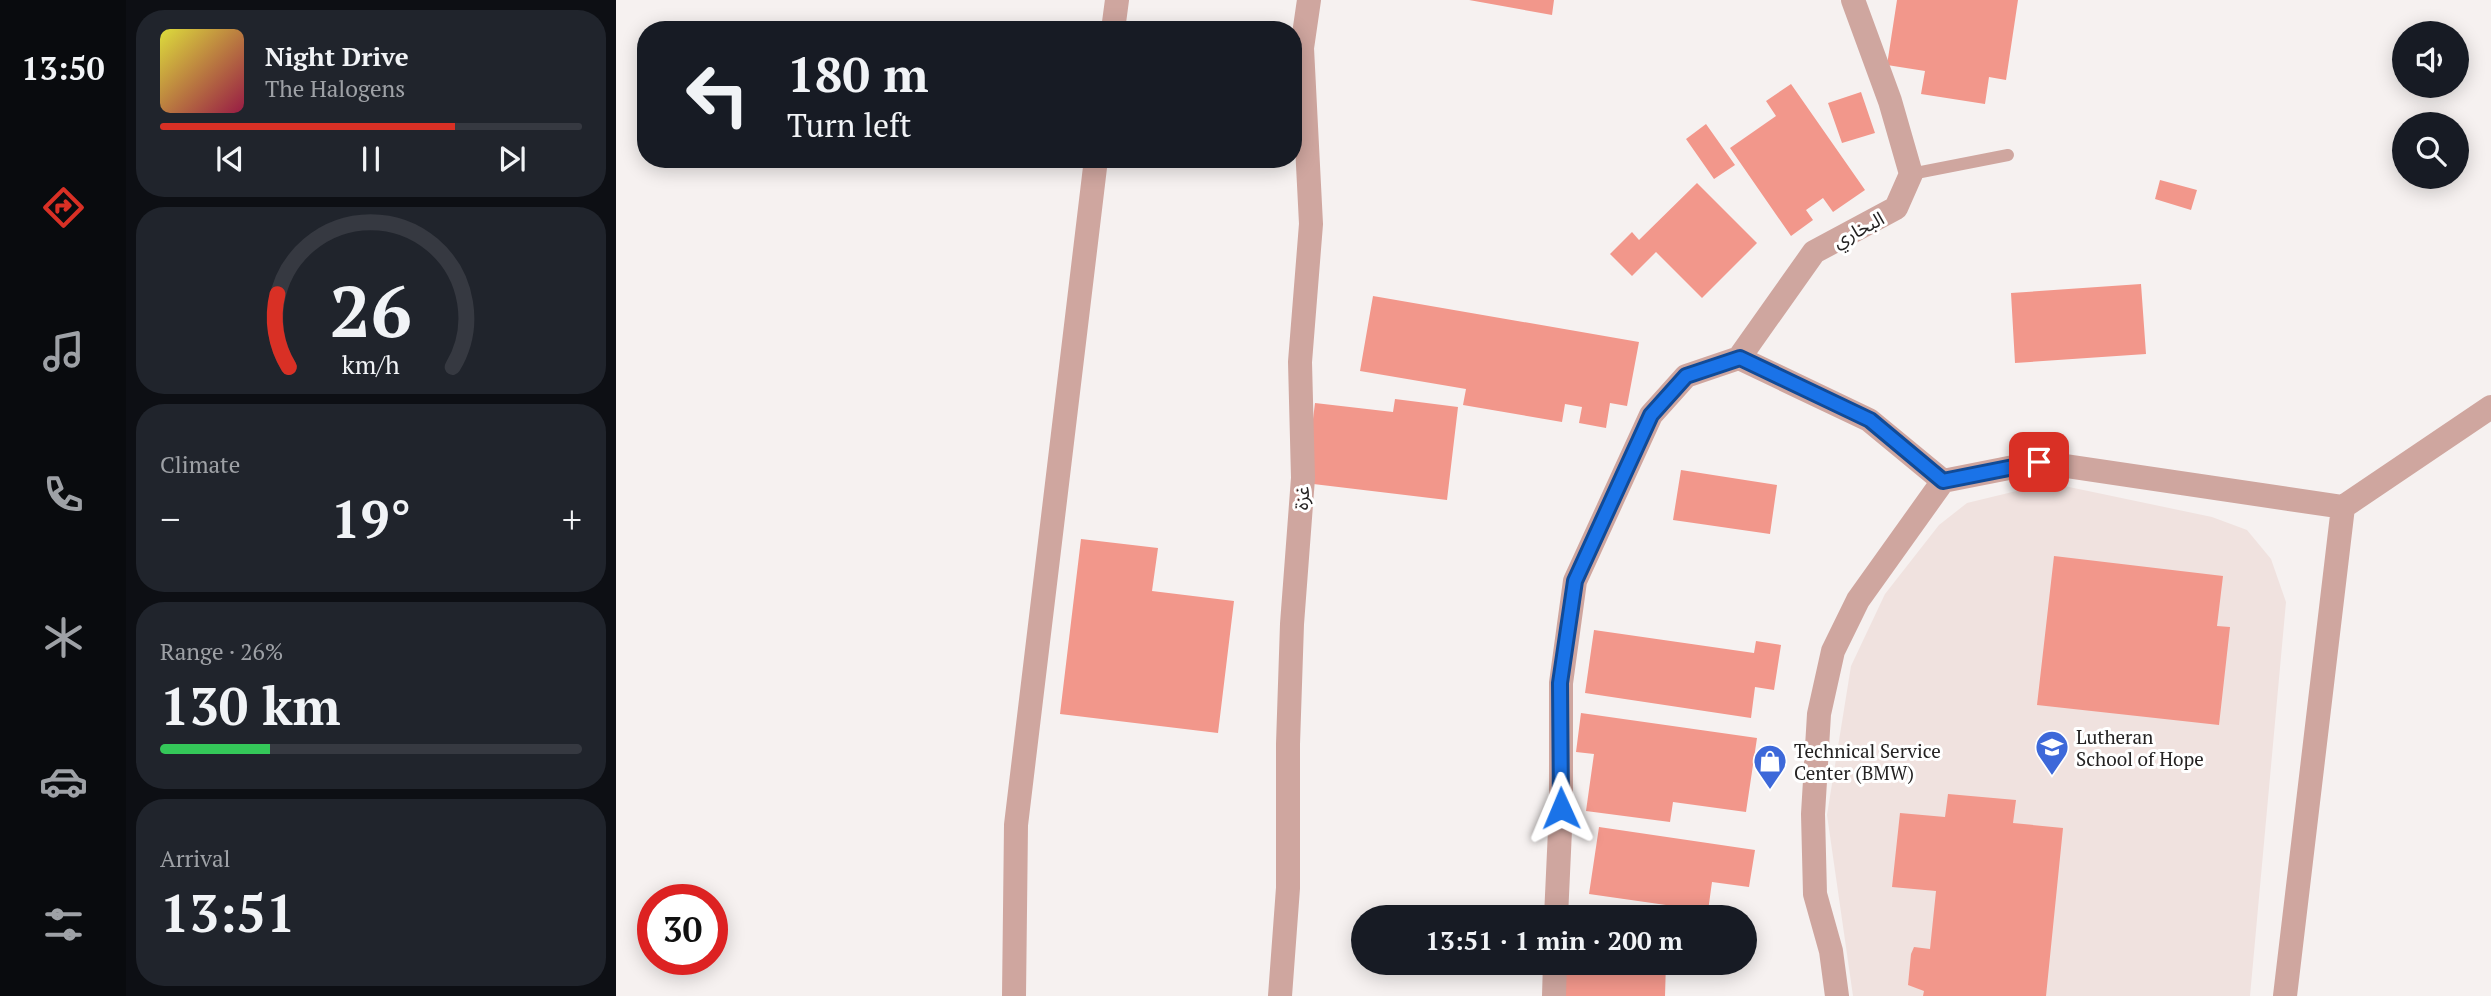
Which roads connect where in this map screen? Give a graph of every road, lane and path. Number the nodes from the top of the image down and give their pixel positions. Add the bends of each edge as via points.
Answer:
1 (1117, 0) edge
2 (1309, 0) edge
3 (1853, 0) edge
4 (1114, 21) edge
5 (2008, 155) dead end
6 (1095, 168) edge
7 (1911, 174) junction
8 (1740, 358) junction
9 (2491, 407) edge
10 (1943, 481) junction
11 (2343, 507) junction
12 (1557, 905) edge
13 (1555, 975) edge
14 (1014, 996) edge
15 (1280, 996) edge
16 (1554, 996) edge
17 (1837, 996) edge
18 (2285, 996) edge

1 - 4 street
2 - 15 street, غزة via 1302,48 1311,224 1300,362 1303,478 1292,624 1288,888
3 - 7 street
5 - 7 lane
6 - 14 street via 1016,825
7 - 8 street, البخاري via 1896,208 1814,252
8 - 10 street via 1870,420
8 - 12 street via 1686,376 1651,415 1575,581 1560,683
9 - 11 street
10 - 11 street via 2039,462
10 - 17 street via 1858,600 1833,651 1819,714 1813,814 1815,894 1831,951
11 - 18 street
13 - 16 street

